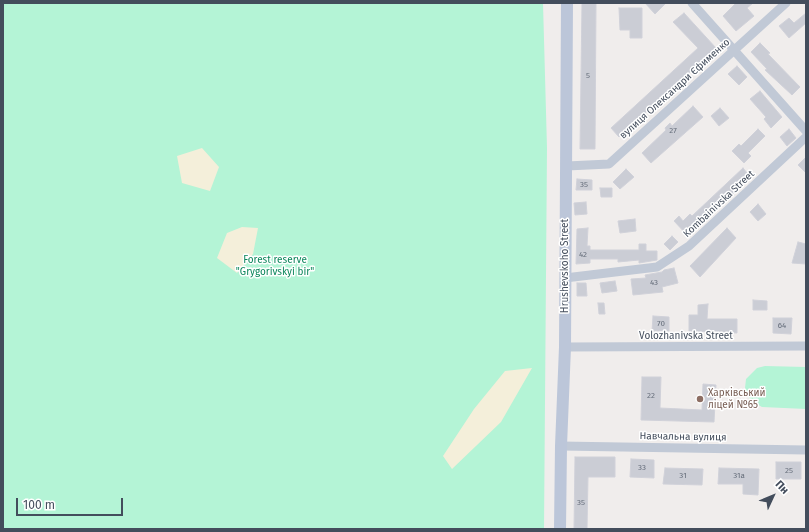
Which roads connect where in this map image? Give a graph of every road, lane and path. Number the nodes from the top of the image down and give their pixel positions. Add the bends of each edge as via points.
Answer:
1 (567, 3) edge
2 (692, 3) edge
3 (786, 3) edge
4 (734, 51) junction
5 (806, 131) edge
6 (806, 137) edge
7 (567, 166) junction
8 (565, 278) junction
9 (806, 346) edge
10 (565, 347) junction
11 (561, 446) junction
12 (806, 450) edge
13 (560, 529) edge

1 - 7 street, Hrushevskoho Street
2 - 4 street
3 - 4 street, вулиця Олександри Єфименко
4 - 5 street
4 - 7 street, вулиця Олександри Єфименко via 609,164
6 - 8 street, Kombainivska Street via 689,246 657,267
7 - 8 street, Hrushevskoho Street
8 - 10 street, Hrushevskoho Street
9 - 10 street, Volozhanivska Street
10 - 11 street, Hrushevskoho Street
11 - 12 street, Навчальна вулиця
11 - 13 street, Hrushevskoho Street

